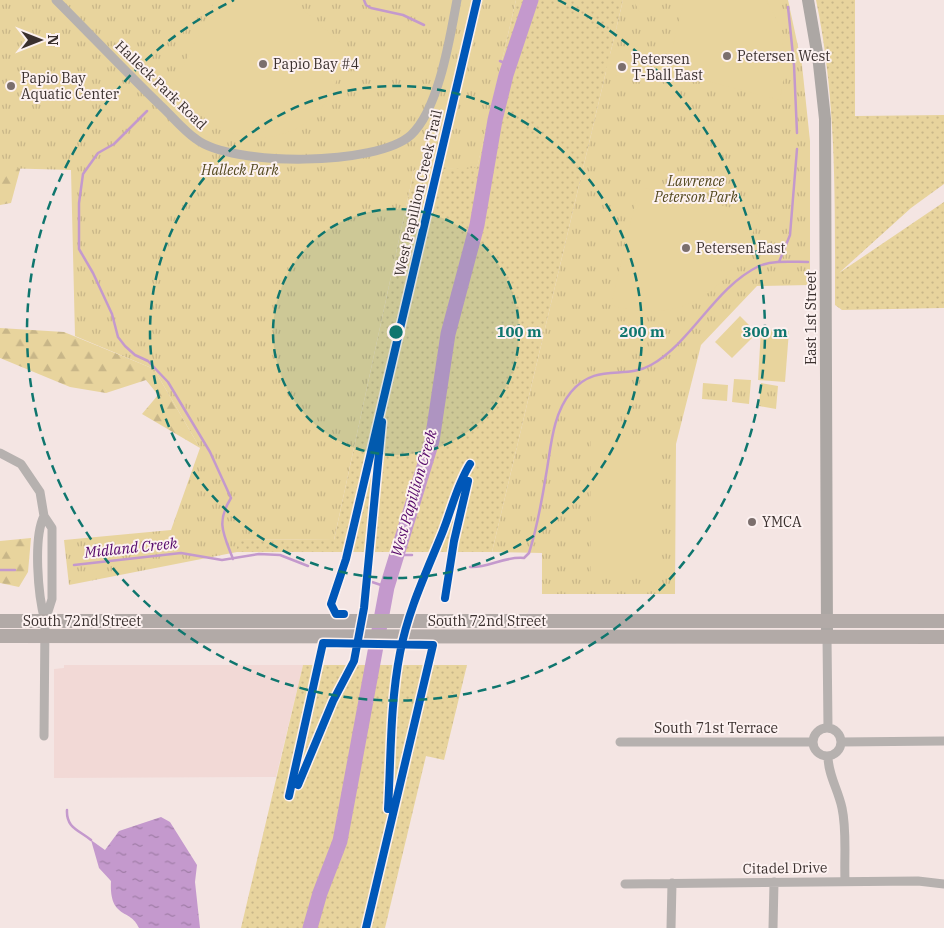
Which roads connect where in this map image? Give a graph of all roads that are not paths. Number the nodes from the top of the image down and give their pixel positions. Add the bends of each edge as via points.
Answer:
1 (56, 0) edge
2 (457, 0) edge
3 (808, 0) edge
4 (0, 453) edge
5 (44, 516) junction
6 (0, 621) edge
7 (45, 621) junction
8 (944, 621) edge
9 (827, 622) junction
10 (0, 636) edge
11 (45, 636) junction
12 (827, 637) junction
13 (944, 637) edge
14 (828, 728) junction
15 (44, 736) dead end
16 (620, 742) dead end
17 (813, 742) junction
18 (842, 742) junction
19 (944, 742) edge
20 (828, 756) junction
21 (845, 881) junction
22 (774, 882) junction
23 (672, 883) junction
24 (625, 884) dead end
25 (944, 884) edge
26 (671, 928) edge
27 (774, 928) edge

1 - 2 street, Halleck Park Road via 196,140 230,155 298,158 367,154 400,143 412,134 432,102
3 - 9 main road, East 1st Street via 824,119
4 - 5 street via 22,464 40,492
5 - 7 street via 38,528 38,546 41,608
5 - 7 street via 52,528 53,542 52,599
6 - 7 main road, South 72nd Street
7 - 9 main road, South 72nd Street
7 - 11 street
8 - 9 main road, South 72nd Street
9 - 12 main road, East 1st Street
10 - 11 main road, South 72nd Street
11 - 12 main road, South 72nd Street
11 - 15 street
12 - 13 main road, South 72nd Street
12 - 14 street
14 - 17 street via 817,732
14 - 18 street via 836,731
16 - 17 street, South 71st Terrace
17 - 20 street via 817,752
18 - 19 street
18 - 20 street via 837,752
20 - 21 street via 828,769 844,817
21 - 22 street, Citadel Drive
21 - 25 street, Citadel Drive
22 - 23 street, Citadel Drive
22 - 27 street
23 - 24 street, Citadel Drive
23 - 26 street

